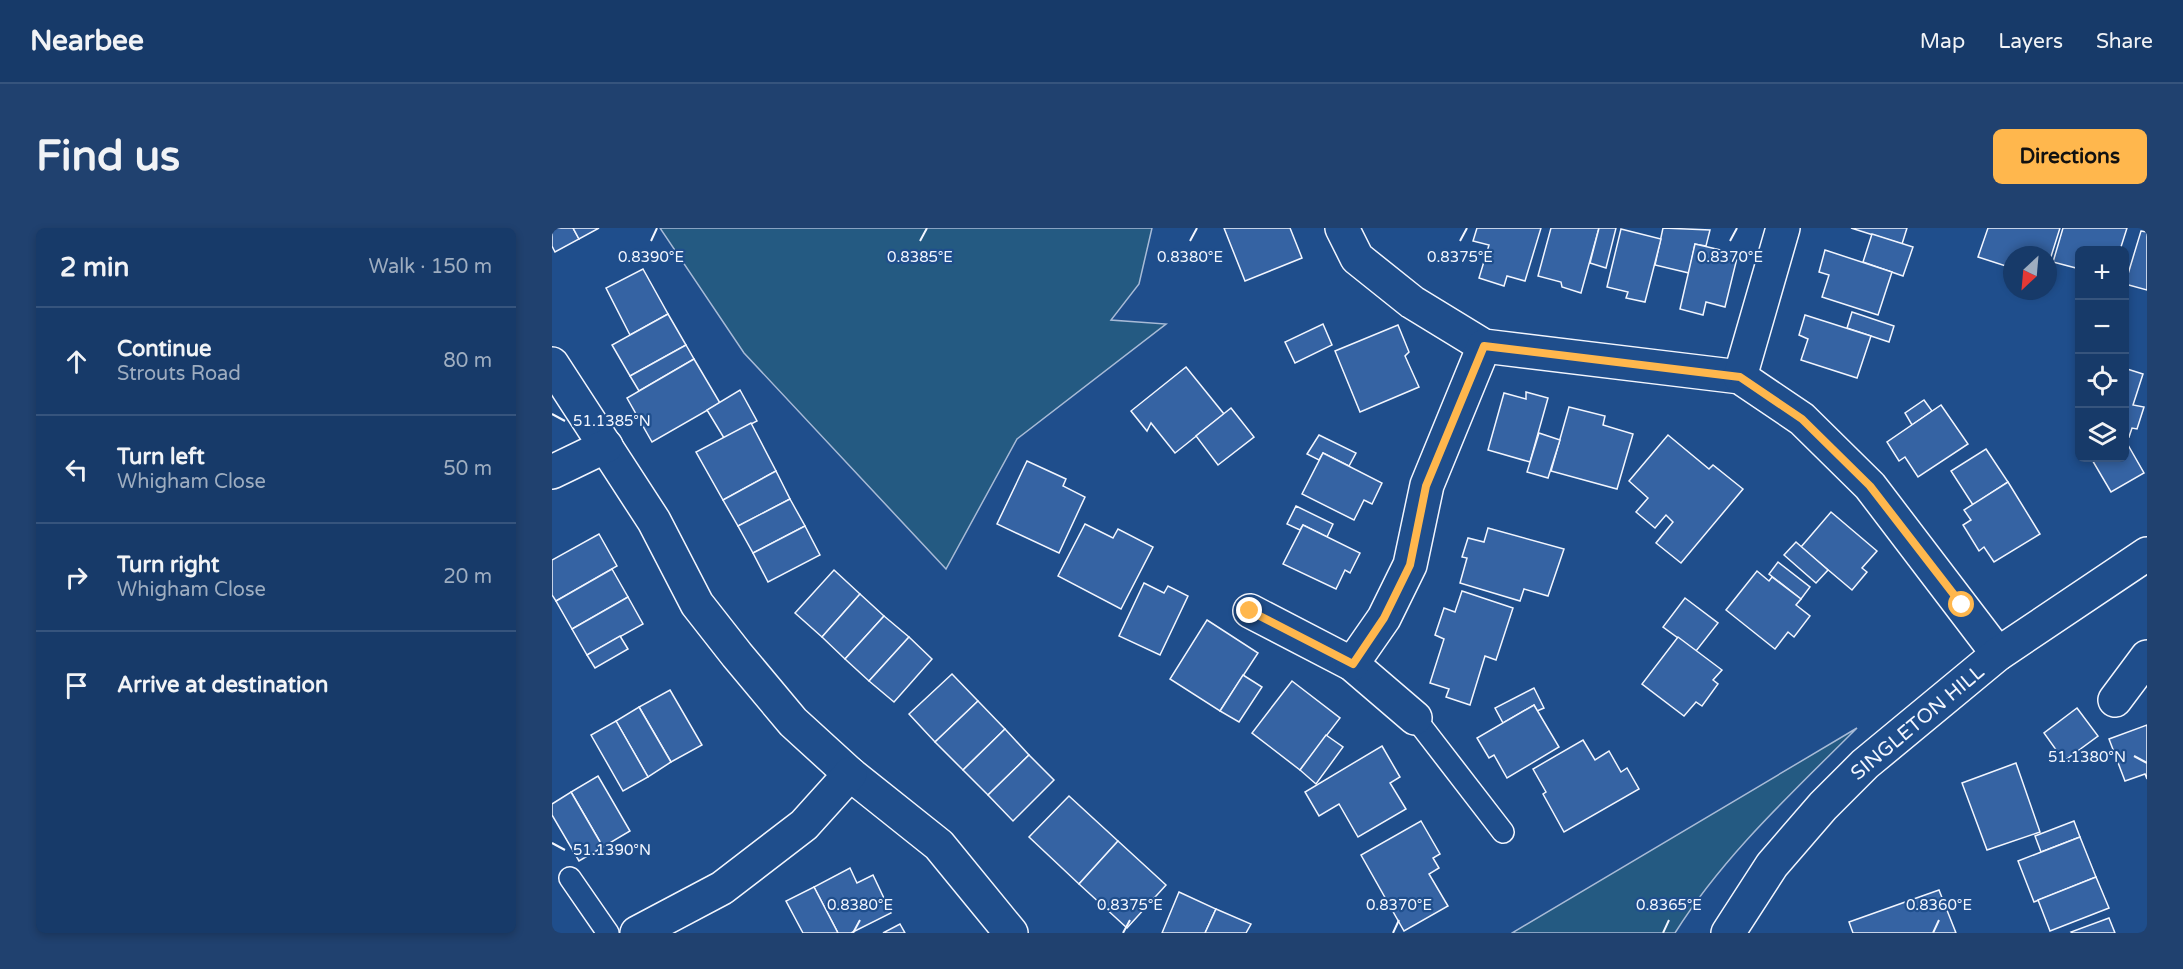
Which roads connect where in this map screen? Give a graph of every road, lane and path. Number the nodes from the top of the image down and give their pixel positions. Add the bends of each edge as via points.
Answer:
1 (1342, 228) edge
2 (1783, 228) edge
3 (1484, 346) junction
4 (552, 364) edge
5 (1740, 377) junction
6 (606, 446) junction
7 (552, 472) edge
8 (2147, 554) edge
9 (1250, 611) dead end
10 (1998, 654) junction
11 (2147, 657) edge
12 (1353, 664) junction
13 (2115, 700) dead end
14 (1415, 718) joint
15 (850, 774) junction
16 (1503, 832) dead end
17 (570, 879) dead end
18 (608, 933) edge
19 (637, 933) edge
20 (1011, 933) edge
21 (1728, 933) edge

1 - 3 street via 1357,258 1412,302
2 - 5 street
3 - 5 street
3 - 12 street via 1426,486 1410,565 1384,618
4 - 6 street
5 - 10 street via 1802,419 1870,486
6 - 7 street
6 - 15 street via 654,521 704,612 793,722
8 - 10 street, SINGLETON HILL
9 - 12 street
10 - 21 street, SINGLETON HILL via 1865,764 1823,806 1773,865
11 - 13 street
12 - 14 street
14 - 16 lane
15 - 19 street via 804,825 722,888
15 - 20 street via 939,845
17 - 18 lane

